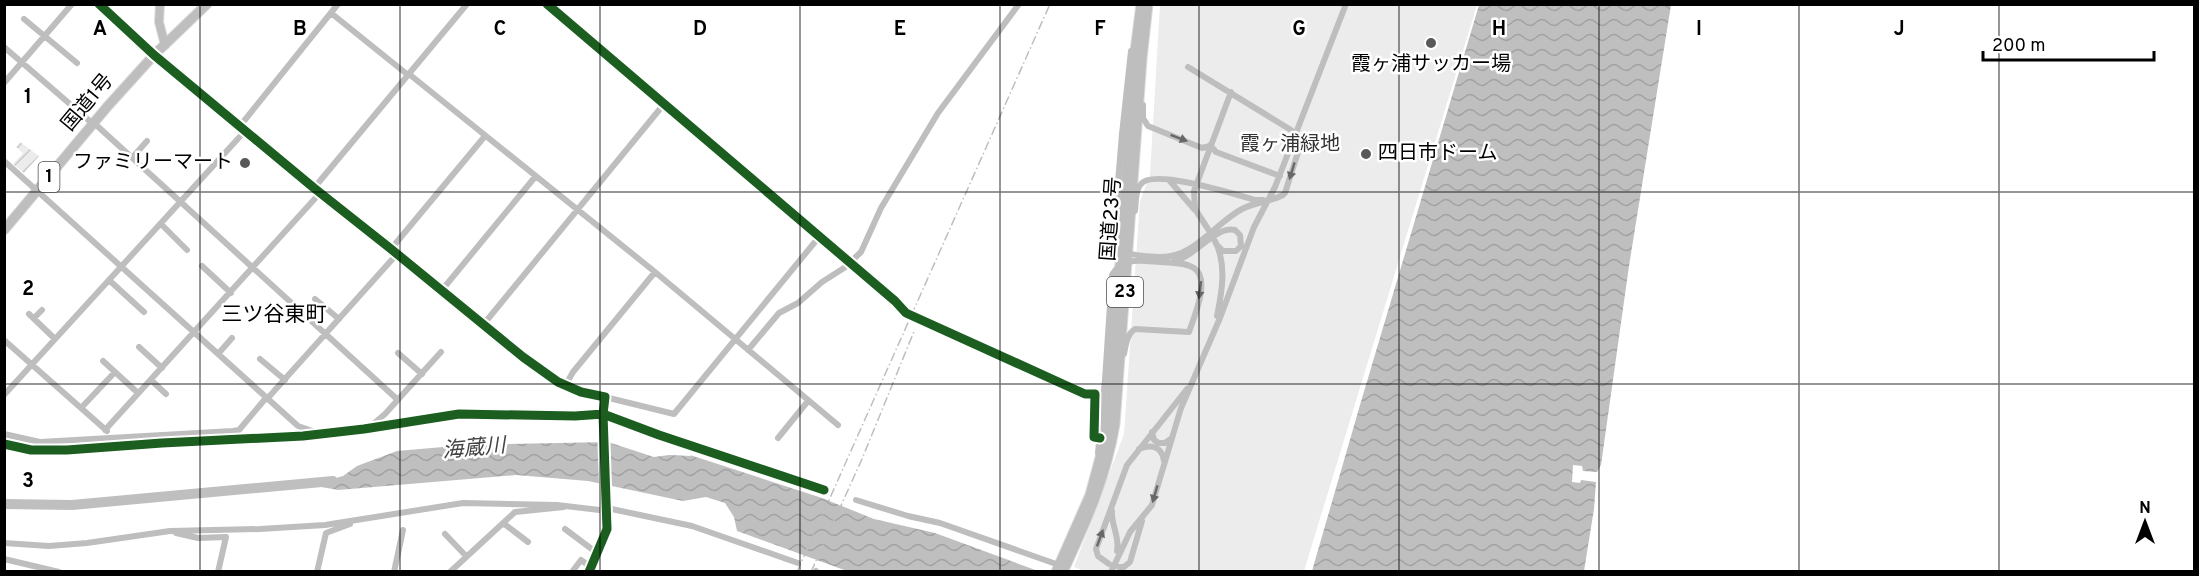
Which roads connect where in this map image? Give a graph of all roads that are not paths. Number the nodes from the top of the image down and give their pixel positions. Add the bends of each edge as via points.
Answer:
1 (72, 4) edge
2 (99, 4) edge
3 (160, 4) edge
4 (207, 4) edge
5 (338, 4) edge
6 (467, 4) edge
7 (547, 4) edge
8 (1019, 4) edge
9 (1346, 4) edge
10 (1143, 6) edge
11 (331, 13) junction
12 (24, 19) dead end
13 (45, 36) junction
14 (165, 45) junction
15 (4, 47) edge
16 (154, 55) junction
17 (1142, 58) junction
18 (22, 62) junction
19 (77, 63) dead end
20 (1188, 67) dead end
21 (408, 75) junction
22 (4, 83) edge
23 (1231, 92) junction
24 (664, 104) junction
25 (94, 123) junction
26 (242, 129) junction
27 (1295, 133) junction
28 (485, 136) junction
29 (147, 141) dead end
30 (1210, 145) junction
31 (132, 158) junction
32 (4, 160) edge
33 (1280, 176) junction
34 (536, 177) junction
35 (1168, 180) junction
36 (1196, 185) junction
37 (314, 188) junction
38 (39, 190) junction
39 (320, 193) junction
40 (1270, 200) junction
41 (180, 202) junction
42 (577, 209) junction
43 (1198, 214) junction
44 (160, 224) junction
45 (1208, 229) dead end
46 (4, 230) edge
47 (819, 237) junction
48 (391, 249) junction
49 (187, 250) dead end
50 (398, 254) junction
51 (1161, 260) junction
52 (849, 263) junction
53 (202, 266) dead end
54 (122, 267) junction
55 (252, 268) junction
56 (1126, 270) junction
57 (654, 272) junction
58 (109, 280) junction
59 (442, 290) junction
60 (231, 292) junction
61 (315, 299) dead end
62 (42, 310) dead end
63 (144, 312) dead end
64 (339, 319) junction
65 (483, 325) junction
66 (194, 332) junction
67 (325, 334) junction
68 (232, 338) dead end
69 (55, 339) junction
70 (736, 339) junction
71 (4, 340) edge
72 (139, 347) dead end
73 (747, 350) junction
74 (1206, 351) junction
75 (441, 352) dead end
76 (398, 353) dead end
77 (218, 354) junction
78 (260, 359) dead end
79 (103, 361) dead end
80 (32, 364) junction
81 (162, 368) junction
82 (114, 372) junction
83 (422, 374) junction
84 (1194, 379) junction
85 (151, 380) junction
86 (285, 380) junction
87 (565, 386) junction
88 (138, 393) junction
89 (166, 394) dead end
90 (4, 395) edge
91 (605, 397) junction
92 (267, 398) junction
93 (398, 400) junction
94 (808, 401) junction
95 (81, 408) junction
96 (603, 415) junction
97 (1115, 424) junction
98 (838, 425) dead end
99 (368, 428) junction
100 (105, 430) junction
101 (239, 430) junction
102 (1152, 431) junction
103 (4, 434) edge
104 (321, 434) junction
105 (1172, 437) junction
106 (114, 438) junction
107 (778, 438) dead end
108 (1100, 438) junction
109 (235, 439) junction
110 (4, 444) edge
111 (1138, 449) junction
112 (1164, 464) junction
113 (824, 490) dead end
114 (856, 500) dead end
115 (570, 506) junction
116 (1112, 507) junction
117 (607, 508) junction
118 (1082, 515) junction
119 (1143, 517) junction
120 (356, 521) junction
121 (503, 523) junction
122 (403, 530) dead end
123 (565, 530) dead end
124 (170, 531) junction
125 (445, 534) dead end
126 (528, 542) dead end
127 (4, 543) edge
128 (597, 553) junction
129 (466, 556) junction
130 (4, 559) edge
131 (798, 563) dead end
132 (1109, 564) dead end
133 (1119, 567) dead end
134 (590, 569) edge
135 (1060, 569) edge
136 (50, 570) edge
137 (450, 571) edge
138 (59, 572) edge
139 (218, 572) edge
140 (317, 572) edge
141 (394, 572) edge
142 (572, 572) edge

1 - 13 street
2 - 16 street
3 - 14 main road via 159,22
4 - 14 highway, 国道1号 / 1
5 - 11 street
6 - 21 street
7 - 24 street
8 - 52 street via 938,113 881,208 861,252
9 - 27 street
10 - 17 highway, 国道23号 / 23
10 - 51 street, bridge via 1129,59 1114,231 1119,248 1130,255
10 - 118 highway, 国道23号 / 23 via 1134,59 1108,418 1101,459
11 - 21 street
11 - 26 street
12 - 13 street
13 - 18 street
13 - 19 street
14 - 16 highway, 国道1号 / 1
15 - 18 street
16 - 25 highway, 国道1号 / 1
16 - 26 street
17 -> 30 street via 1146,124 1202,148
17 - 56 highway, 国道23号 / 23
18 - 22 street
18 - 25 street
20 - 23 street
21 - 28 street
21 - 37 street
23 - 27 street
23 - 30 street
24 - 42 street
24 - 47 street
25 - 31 street
25 - 38 highway, 国道1号 / 1
26 - 37 street
26 - 41 street
27 - 33 street
27 -> 40 street via 1300,146 1286,193
28 - 34 street
28 - 48 street
29 - 31 street
30 - 33 street via 1215,152
30 - 36 street
31 - 41 street
32 - 38 street
33 - 40 street
34 - 42 street
34 - 59 street
35 - 36 street
35 - 43 street
35 - 56 street via 1150,179 1139,185
36 - 40 street
36 - 43 street via 1193,201
37 - 39 street
38 - 46 highway, 国道1号 / 1
38 - 54 street
39 - 48 street
39 - 55 street
40 - 51 street via 1239,211 1183,253
40 - 74 street via 1254,227
41 - 44 street
41 - 55 street
42 - 57 street
42 - 65 street
43 - 45 street
44 - 49 street
44 - 54 street
47 - 52 street
47 - 70 street
48 - 50 street
50 - 59 street
50 - 64 street
51 - 74 street via 1178,261 1223,230 1235,230 1240,235 1241,246 1236,251 1223,251 1216,243 1223,273
51 -> 97 street via 1198,271 1202,286 1195,316 1189,332 1145,328 1131,332 1125,346
51 - 108 street, bridge via 1122,263 1112,275
52 - 73 street via 779,313
52 - 108 street via 911,316 1095,394 1094,437
53 - 60 street
54 - 58 street
54 - 66 street
55 - 60 street
55 - 67 street
56 - 97 highway, 国道23号 / 23
57 - 70 street
57 - 87 street
58 - 63 street
58 - 69 street
59 - 65 street
60 - 66 street
61 - 64 street
62 - 69 street via 31,316
64 - 67 street
65 - 87 street
66 - 77 street
66 - 81 street
67 - 86 street
67 - 93 street
68 - 77 street
69 - 80 street
70 - 73 street
70 - 91 street via 674,414
71 - 80 street
72 - 81 street
73 - 94 street
74 - 84 street
75 - 83 street
76 - 83 street
77 - 92 street
78 - 86 street
79 - 82 street
80 - 90 street
80 - 95 street
81 - 85 street
82 - 88 street
82 - 95 street
83 - 93 street
84 - 102 street
84 - 105 street
85 - 88 street
85 - 89 street
86 - 92 street
87 - 91 street
88 - 100 street
91 - 96 street
92 - 101 street
92 - 104 street via 298,426
93 - 99 street
94 - 98 street
94 - 107 street
95 - 100 street
96 - 99 street via 459,414
96 - 113 street
96 - 117 street
97 - 135 highway, 国道23号 / 23 via 1096,499
99 - 104 street
100 - 106 street
101 - 106 street
101 - 109 street
102 - 105 street via 1159,443
102 - 111 street
103 - 106 street via 34,441
104 - 109 street
105 - 112 street
108 - 118 street
109 - 110 street via 67,450 31,450
111 - 112 street via 1155,447 1162,453
111 - 116 street via 1125,468
112 -> 119 street via 1152,505
114 - 135 street via 940,523
115 - 117 street
115 - 120 street via 463,503
115 - 121 street via 517,511
116 - 119 street via 1119,542 1111,572 1130,532
132 -> 116 street via 1098,556 1096,549
117 - 128 street via 607,529
117 - 131 street via 692,526
118 - 135 highway, 国道23号 / 23
119 - 133 street via 1130,562
120 - 124 street
120 - 140 street via 326,533
121 - 126 street
121 - 129 street
122 - 141 street
123 - 128 street
124 - 127 street via 49,546
124 - 139 street via 198,538 226,537
125 - 129 street
128 - 134 street
129 - 137 street
130 - 136 street
134 - 142 street via 581,560
136 - 138 street

